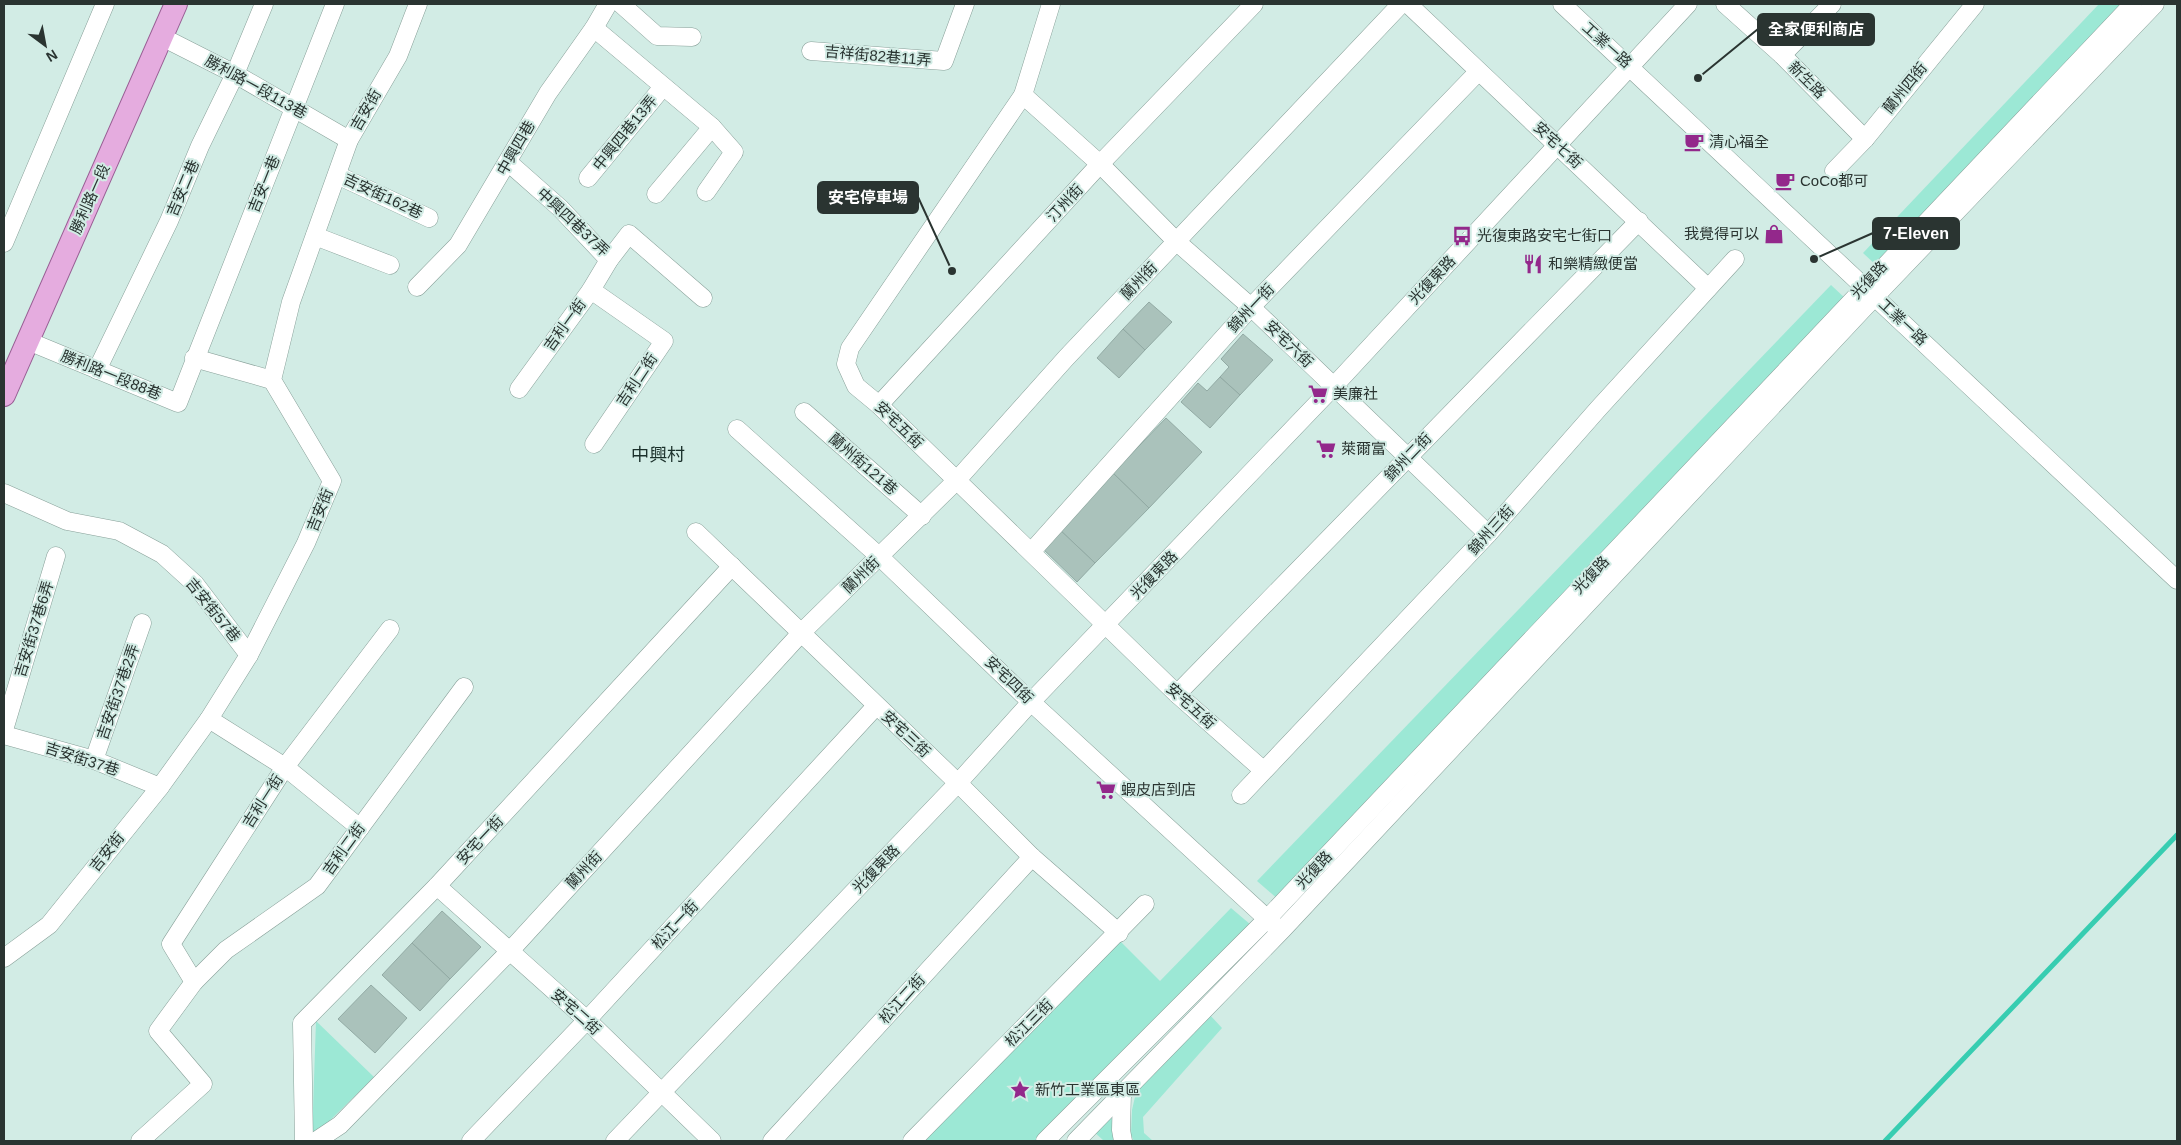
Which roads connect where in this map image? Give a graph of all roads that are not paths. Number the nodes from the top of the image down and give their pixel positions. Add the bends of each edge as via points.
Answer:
1 (105, 4) edge
2 (176, 4) edge
3 (264, 4) edge
4 (418, 4) edge
5 (608, 4) edge
6 (621, 4) edge
7 (965, 4) edge
8 (1051, 4) edge
9 (1254, 4) edge
10 (1401, 4) edge
11 (1408, 4) edge
12 (1562, 4) edge
13 (1688, 4) edge
14 (1725, 4) edge
15 (1832, 4) edge
16 (1975, 4) edge
17 (2133, 4) edge
18 (2156, 4) edge
19 (334, 7) edge
20 (594, 28) junction
21 (162, 37) junction
22 (692, 37) dead end
23 (811, 51) dead end
24 (1782, 55) junction
25 (1630, 65) junction
26 (1478, 72) junction
27 (235, 74) junction
28 (662, 88) junction
29 (1023, 95) junction
30 (294, 108) junction
31 (712, 128) junction
32 (1865, 138) junction
33 (349, 140) junction
34 (1558, 144) junction
35 (508, 162) junction
36 (1100, 164) junction
37 (1834, 171) dead end
38 (337, 175) junction
39 (588, 178) dead end
40 (706, 192) dead end
41 (656, 194) dead end
42 (429, 218) dead end
43 (1639, 222) junction
44 (315, 236) junction
45 (1177, 242) junction
46 (4, 243) edge
47 (1735, 259) dead end
48 (609, 260) junction
49 (390, 265) dead end
50 (417, 286) dead end
51 (1708, 288) junction
52 (590, 290) junction
53 (1870, 291) junction
54 (703, 298) dead end
55 (1251, 307) junction
56 (28, 341) junction
57 (194, 358) junction
58 (97, 370) junction
59 (272, 380) junction
60 (1333, 387) junction
61 (519, 389) dead end
62 (4, 395) edge
63 (879, 405) junction
64 (804, 412) dead end
65 (737, 429) dead end
66 (594, 444) dead end
67 (1407, 458) junction
68 (957, 480) junction
69 (4, 493) edge
70 (922, 516) junction
71 (696, 532) dead end
72 (1488, 534) junction
73 (1032, 551) junction
74 (56, 556) dead end
75 (880, 557) junction
76 (732, 566) junction
77 (2177, 580) edge
78 (142, 623) dead end
79 (1106, 624) junction
80 (390, 628) dead end
81 (802, 632) junction
82 (249, 655) junction
83 (464, 687) dead end
84 (1177, 694) junction
85 (1031, 702) junction
86 (876, 706) junction
87 (209, 719) junction
88 (4, 730) edge
89 (4, 735) edge
90 (94, 760) junction
91 (285, 766) junction
92 (1263, 770) junction
93 (958, 783) junction
94 (160, 787) junction
95 (1241, 795) dead end
96 (360, 828) junction
97 (1032, 857) junction
98 (438, 886) junction
99 (1145, 904) dead end
100 (1267, 919) junction
101 (1282, 930) junction
102 (1119, 933) junction
103 (509, 952) junction
104 (4, 958) edge
105 (194, 982) junction
106 (587, 1020) junction
107 (661, 1092) junction
108 (1122, 1092) junction
109 (1064, 1122) junction
110 (1081, 1140) edge
111 (140, 1141) edge
112 (304, 1141) edge
113 (316, 1141) edge
114 (471, 1141) edge
115 (615, 1141) edge
116 (712, 1141) edge
117 (772, 1141) edge
118 (912, 1141) edge
119 (1045, 1141) edge
120 (1123, 1141) edge

1 - 46 street
2 - 21 main road, 勝利路一段
3 - 27 street, 吉安二巷
4 - 33 street, 吉安街 via 398,56
5 - 20 street, 中興四巷
6 - 22 street via 657,36
7 - 23 street, 吉祥街82巷11弄 via 944,61
8 - 29 street, 安宅五街
9 - 36 street, 汀州街
10 - 45 street, 蘭州街
11 - 26 street, 安宅七街
12 - 25 street, 工業一路
13 - 25 street, 光復東路
14 - 24 street, 新生路
15 - 24 street
16 - 32 street, 蘭州四街
17 - 53 street, 光復路
18 - 53 street, 光復路
19 - 30 street, 吉安一巷
20 - 28 street, 中興四巷13弄
20 - 35 street, 中興四巷 via 548,92
21 - 27 street, 勝利路一段113巷
21 - 56 main road, 勝利路一段
24 - 32 street, 新生路
25 - 34 street, 光復東路
25 - 53 street, 工業一路
26 - 34 street, 安宅七街
26 - 55 street, 錦州一街
27 - 30 street, 勝利路一段113巷
27 - 58 street, 吉安二巷
28 - 31 street, 中興四巷13弄
28 - 39 street, 中興四巷13弄
29 - 36 street, 安宅六街
29 - 63 street, 安宅五街 via 850,348 846,364 856,386
30 - 33 street, 勝利路一段113巷
30 - 57 street, 吉安一巷
31 - 40 street, 中興四巷13弄 via 734,152
31 - 41 street
32 - 37 street, 蘭州四街
33 - 38 street, 吉安街
34 - 43 street, 安宅七街
34 - 60 street, 光復東路
35 - 48 street, 中興四巷37弄 via 560,208
35 - 50 street, 中興四巷 via 458,245
36 - 45 street, 安宅六街
36 - 63 street, 汀州街
38 - 42 street, 吉安街162巷
38 - 44 street, 吉安街
43 - 51 street, 安宅七街
43 - 67 street, 錦州二街
44 - 49 street
44 - 59 street, 吉安街 via 291,302
45 - 55 street, 安宅六街
45 - 68 street, 蘭州街 via 1066,358
47 - 51 street, 錦州三街
48 - 52 street, 吉利一街
48 - 54 street, 中興四巷37弄 via 629,234
51 - 72 street, 錦州三街
52 - 61 street, 吉利一街
52 - 66 street, 吉利二街 via 664,341
53 - 77 street, 工業一路
53 - 100 street, 光復路
53 - 101 street, 光復路
55 - 60 street, 安宅六街
55 - 73 street, 錦州一街
56 - 58 street, 勝利路一段88巷
56 - 62 main road, 勝利路一段
57 - 58 street, 勝利路一段88巷 via 178,403
57 - 59 street
59 - 82 street, 吉安街 via 332,481 306,543
60 - 67 street, 安宅六街
60 - 79 street, 光復東路
63 - 68 street, 安宅五街
64 - 70 street, 蘭州街121巷
65 - 75 street, 安宅四街
67 - 72 street, 安宅六街
67 - 84 street, 錦州二街
68 - 70 street, 蘭州街
68 - 73 street, 安宅五街
69 - 82 street, 吉安街57巷 via 67,521 119,530 162,554 195,584
70 - 75 street, 蘭州街
71 - 76 street, 安宅三街
72 - 92 street, 錦州三街
73 - 79 street, 安宅五街
74 - 88 street, 吉安街37巷6弄
75 - 81 street, 蘭州街
75 - 85 street, 安宅四街
76 - 81 street, 安宅三街
76 - 98 street, 安宅一街
78 - 90 street, 吉安街37巷2弄
79 - 84 street, 安宅五街
79 - 85 street, 光復東路
80 - 91 street, 吉利一街
81 - 86 street, 安宅三街
81 - 103 street, 蘭州街
82 - 87 street, 吉安街
83 - 96 street, 吉利二街
84 - 92 street, 安宅五街
85 - 93 street, 光復東路
85 - 100 street, 安宅四街
86 - 93 street, 安宅三街
86 - 106 street, 松江一街
87 - 91 street
87 - 94 street, 吉安街
89 - 90 street, 吉安街37巷
90 - 94 street, 吉安街37巷
91 - 96 street
91 - 105 street, 吉利一街 via 171,944
92 - 95 street, 錦州三街
93 - 97 street, 安宅三街
93 - 107 street, 光復東路
94 - 104 street, 吉安街 via 49,925
96 - 105 street, 吉利二街 via 318,886 226,950
97 - 102 street, 安宅三街
97 - 117 street, 松江二街
98 - 103 street, 安宅二街
98 - 112 street, 安宅一街 via 302,1023
99 - 102 street, 松江三街
100 - 101 street, 安宅四街
100 - 109 street, 光復路
101 - 108 street, 光復路
102 - 118 street, 松江三街
103 - 106 street, 安宅二街
103 - 113 street, 蘭州街 via 340,1125
105 - 111 street, 吉利二街 via 158,1031 203,1084
106 - 107 street, 安宅二街
106 - 114 street, 松江一街
107 - 115 street, 光復東路
107 - 116 street, 安宅二街
108 - 110 street, 光復路
108 - 120 street
109 - 110 street
109 - 119 street, 光復路

